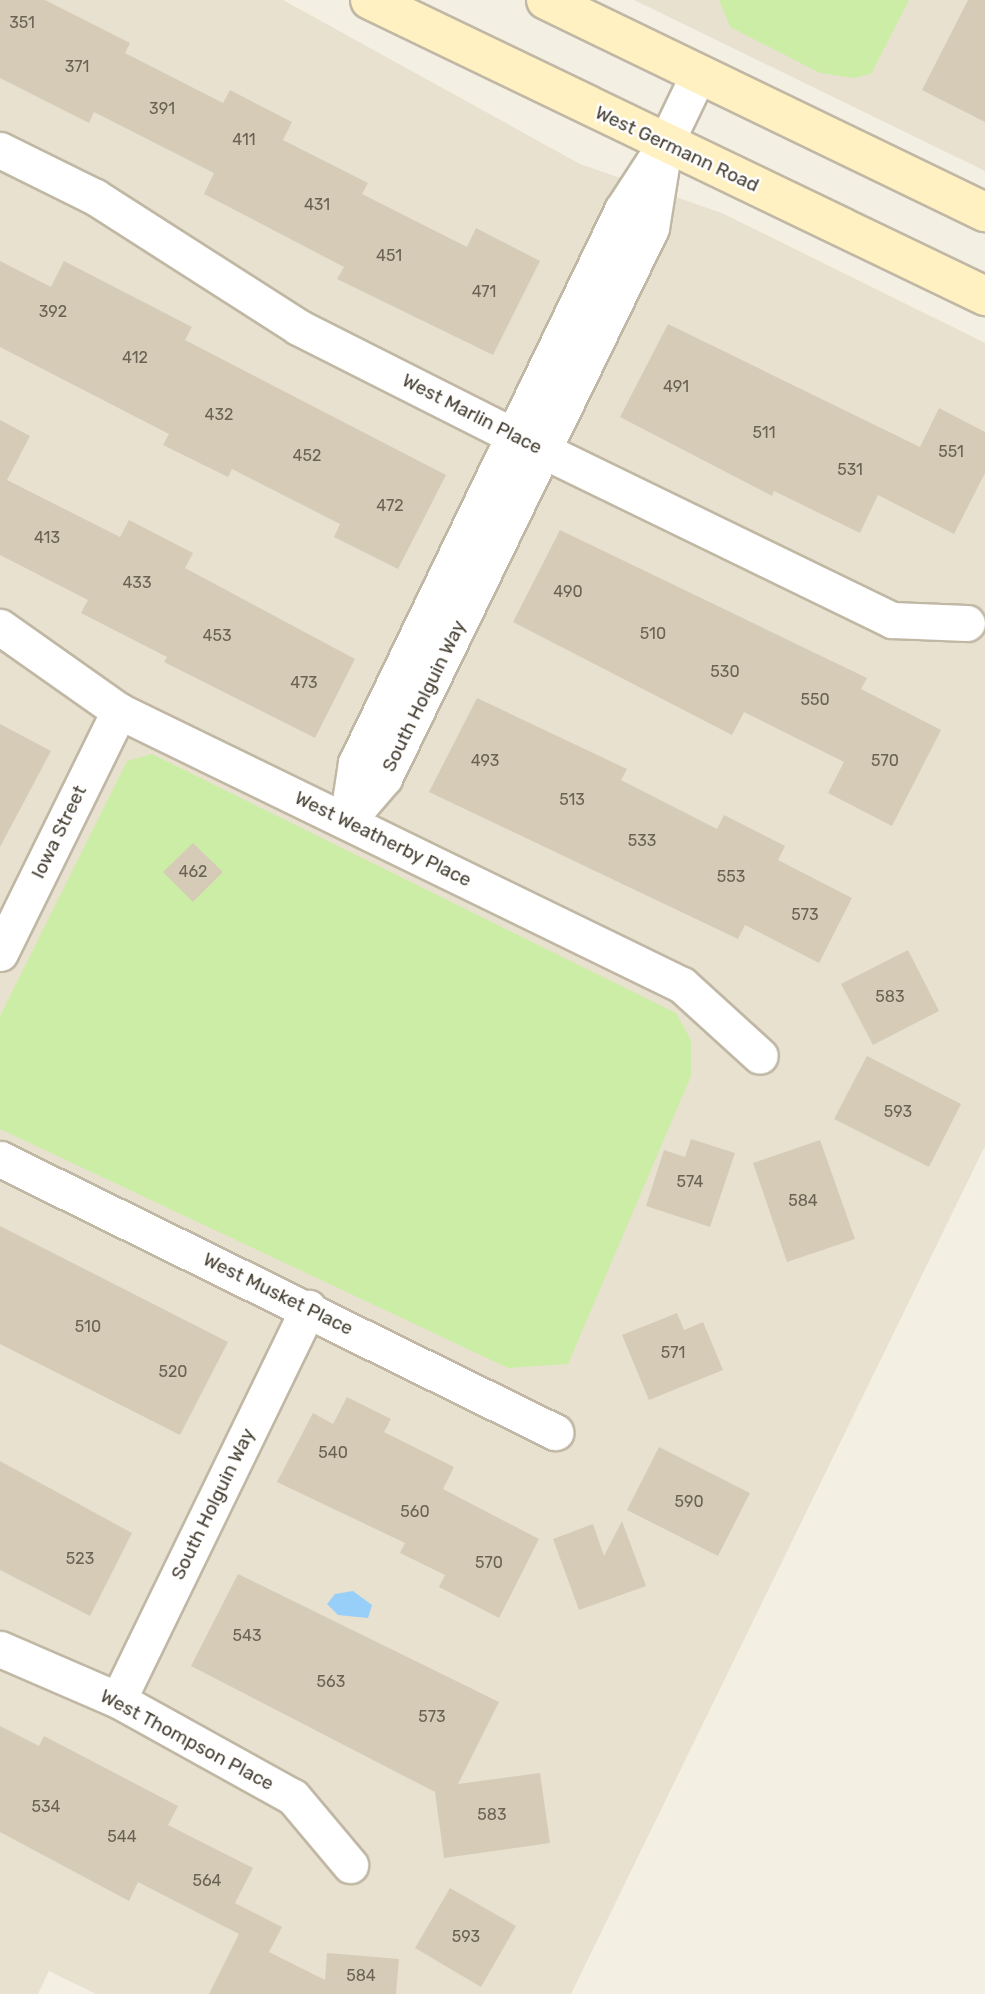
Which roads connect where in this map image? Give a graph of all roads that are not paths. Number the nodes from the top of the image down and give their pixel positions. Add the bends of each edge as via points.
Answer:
1 (370, 0) edge
2 (546, 0) edge
3 (698, 75) junction
4 (665, 144) junction
5 (0, 150) edge
6 (985, 212) edge
7 (985, 296) edge
8 (529, 443) junction
9 (967, 623) dead end
10 (0, 627) edge
11 (119, 711) junction
12 (347, 821) junction
13 (0, 953) edge
14 (761, 1056) dead end
15 (0, 1159) edge
16 (308, 1308) junction
17 (555, 1432) dead end
18 (0, 1649) edge
19 (118, 1700) junction
20 (350, 1865) dead end

1 - 4 main road, West Germann Road
2 - 3 main road
3 - 4 street, South Holguin Way
3 - 6 main road
4 - 7 main road, West Germann Road
4 - 8 street, South Holguin Way via 651,228
5 - 8 street, West Marlin Place via 95,197 298,327
8 - 9 street, West Marlin Place via 892,620
8 - 12 street, South Holguin Way via 384,778
10 - 11 street, West Weatherby Place
11 - 12 street, West Weatherby Place
11 - 13 street, Iowa Street
12 - 14 street, West Weatherby Place via 682,985
15 - 16 street, West Musket Place
16 - 17 street, West Musket Place
16 - 19 street, South Holguin Way
18 - 19 street, West Thompson Place
19 - 20 street, West Thompson Place via 293,1797

